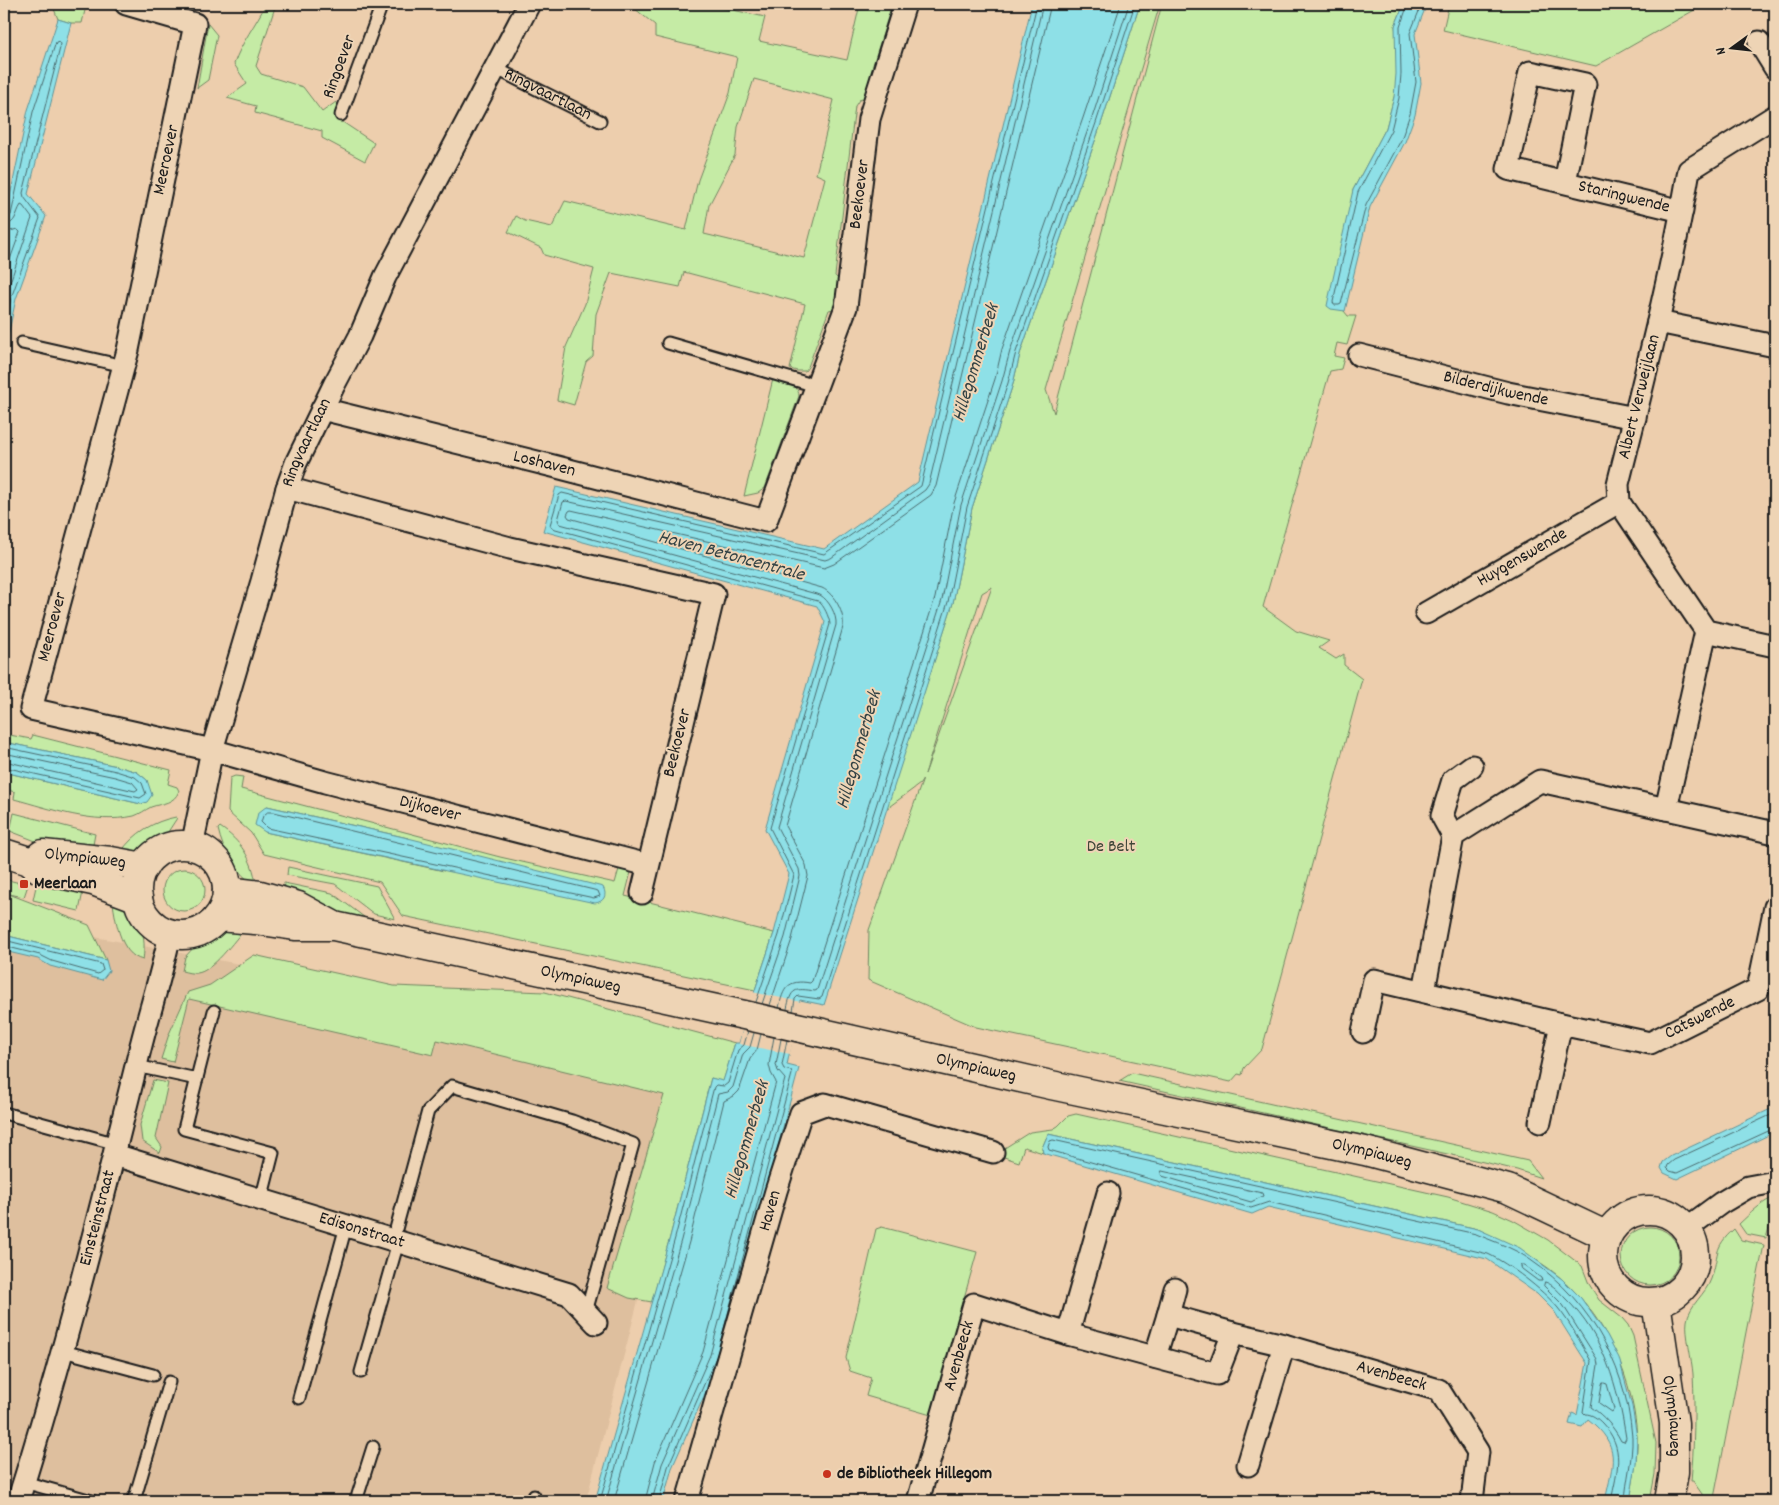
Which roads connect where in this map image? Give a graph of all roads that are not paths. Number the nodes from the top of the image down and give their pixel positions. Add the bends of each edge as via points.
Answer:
1 (126, 4) edge
2 (382, 4) edge
3 (529, 4) edge
4 (906, 4) edge
5 (1759, 42) dead end
6 (495, 68) junction
7 (1775, 68) edge
8 (341, 115) dead end
9 (1775, 116) edge
10 (600, 121) dead end
11 (1565, 182) junction
12 (1682, 211) junction
13 (1658, 322) junction
14 (22, 343) dead end
15 (668, 343) dead end
16 (1775, 346) edge
17 (1359, 355) dead end
18 (124, 366) junction
19 (816, 386) junction
20 (322, 409) junction
21 (1635, 418) junction
22 (288, 488) junction
23 (1619, 502) junction
24 (766, 521) joint
25 (1426, 613) dead end
26 (1706, 631) junction
27 (1775, 646) edge
28 (212, 750) junction
29 (1472, 766) dead end
30 (1666, 809) junction
31 (1775, 833) edge
32 (1454, 836) junction
33 (192, 846) junction
34 (4, 853) edge
35 (29, 861) junction
36 (648, 865) junction
37 (144, 867) junction
38 (227, 891) junction
39 (642, 893) dead end
40 (138, 898) junction
41 (1775, 907) edge
42 (218, 917) junction
43 (334, 926) junction
44 (170, 934) junction
45 (1424, 991) junction
46 (214, 1011) dead end
47 (1560, 1024) junction
48 (1363, 1032) dead end
49 (136, 1066) junction
50 (197, 1079) junction
51 (4, 1113) edge
52 (1540, 1122) dead end
53 (116, 1149) junction
54 (992, 1152) dead end
55 (1775, 1182) edge
56 (1108, 1193) dead end
57 (261, 1200) junction
58 (346, 1226) junction
59 (1687, 1228) junction
60 (1607, 1236) junction
61 (396, 1241) junction
62 (1175, 1289) dead end
63 (1656, 1302) junction
64 (1168, 1315) junction
65 (591, 1318) joint
66 (1233, 1333) junction
67 (1068, 1334) junction
68 (1284, 1345) junction
69 (63, 1351) junction
70 (1155, 1357) junction
71 (361, 1372) dead end
72 (153, 1376) dead end
73 (169, 1382) dead end
74 (299, 1398) dead end
75 (372, 1447) dead end
76 (1248, 1465) dead end
77 (21, 1492) edge
78 (92, 1501) edge
79 (132, 1501) edge
80 (356, 1501) edge
81 (687, 1501) edge
82 (918, 1501) edge
83 (1472, 1501) edge
84 (1670, 1501) edge

1 - 18 street, Meeroever via 196,24
2 - 8 lane, Ringoever
3 - 6 street, Ringvaartlaan
4 - 19 street, Beekoever via 869,119 846,307
5 - 7 street
6 - 10 lane, Ringvaartlaan
6 - 20 street, Ringvaartlaan via 385,277 360,336
9 - 12 street, Albert Verweijlaan via 1689,170
11 - 11 street, Staringwende via 1508,169 1530,72 1585,84
11 - 12 street, Staringwende
12 - 13 street, Albert Verweijlaan
13 - 16 street
13 - 21 street, Albert Verweijlaan
14 - 18 lane
15 - 19 lane
17 - 21 street, Bilderdijkwende via 1508,393
18 - 28 street, Meeroever via 31,709
19 - 24 street, Beekoever
20 - 22 street, Ringvaartlaan via 296,463
20 - 24 street, Loshaven
21 - 23 street, Albert Verweijlaan via 1618,484
22 - 28 street, Ringvaartlaan
22 - 36 street, Beekoever via 510,548 714,594
23 - 25 street, Huygenswende
23 - 26 street
26 - 27 street
26 - 30 street
28 - 33 street, Ringvaartlaan
28 - 36 street, Dijkoever
29 - 32 street via 1453,780 1442,816
30 - 31 street
30 - 32 street via 1540,780
32 - 45 street
33 - 37 main road via 164,849
33 - 38 main road via 218,862
34 - 35 main road, Olympiaweg
35 - 37 main road, Olympiaweg via 43,854
35 - 40 main road, Olympiaweg via 41,870 93,881
36 - 39 street, Beekoever
37 - 40 main road via 138,882
38 - 42 main road
38 - 43 main road, Olympiaweg via 298,906
40 - 44 main road via 146,917
41 - 47 street, Catswende via 1758,989 1650,1043
42 - 43 main road, Olympiaweg via 295,926
42 - 44 main road via 197,933
43 - 60 main road, Olympiaweg via 1365,1152 1508,1189
44 - 49 street, Einsteinstraat
45 - 47 street, Catswende
45 - 48 street, Catswende via 1374,980
46 - 50 lane
47 - 52 street
49 - 50 lane
49 - 53 street, Einsteinstraat
50 - 57 lane via 184,1129 273,1153
51 - 53 lane
53 - 57 street, Edisonstraat
53 - 69 street, Einsteinstraat
54 - 81 street, Haven via 825,1104 801,1113
55 - 59 street via 1748,1187
56 - 67 street
57 - 58 street, Edisonstraat
58 - 61 street, Edisonstraat
58 - 74 lane
59 - 60 main road via 1665,1212 1645,1209 1620,1220
59 - 63 main road via 1696,1250 1692,1274 1678,1292
60 - 63 main road via 1603,1261 1612,1283 1632,1299
61 - 65 street, Edisonstraat via 570,1294
61 - 65 lane via 428,1111 452,1086 572,1121 634,1144
61 - 71 lane
62 - 64 street
63 - 84 main road, Olympiaweg via 1674,1423 1674,1472
64 - 66 street, Avenbeeck
64 - 70 street
66 - 68 street, Avenbeeck
66 - 70 street, Avenbeeck via 1217,1374
67 - 70 street, Avenbeeck
67 - 82 street, Avenbeeck via 974,1304
68 - 76 street
68 - 83 street, Avenbeeck via 1439,1390 1478,1452
69 - 72 lane
69 - 77 street, Einsteinstraat
73 - 79 lane
75 - 80 lane
77 - 78 lane

